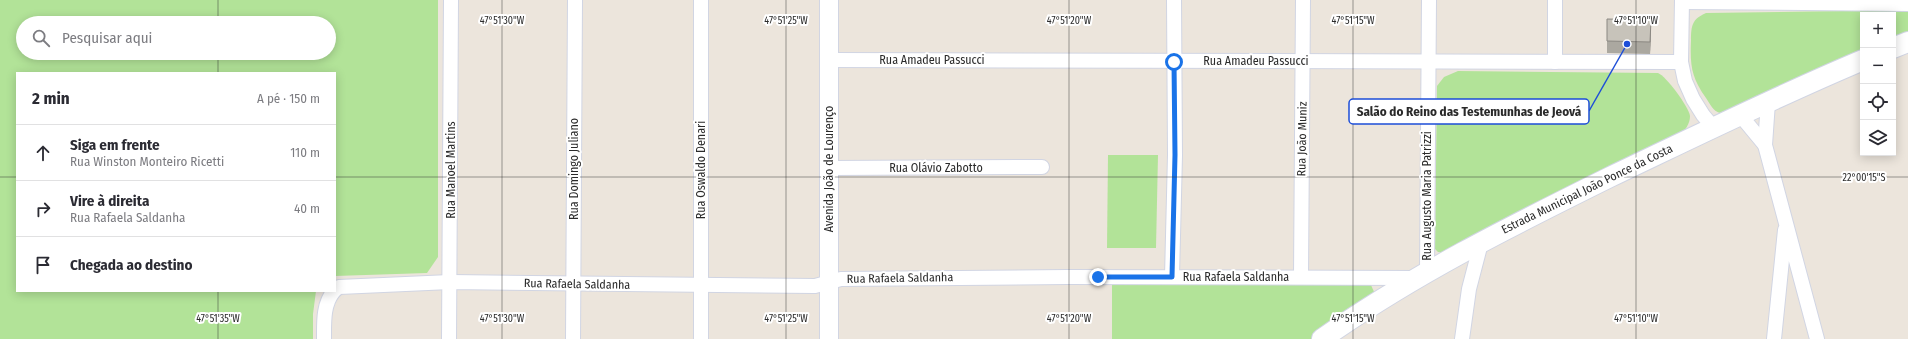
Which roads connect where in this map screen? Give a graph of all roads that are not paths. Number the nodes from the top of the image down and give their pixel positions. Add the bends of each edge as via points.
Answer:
1 (452, 0) edge
2 (575, 0) edge
3 (701, 0) edge
4 (829, 0) edge
5 (1174, 0) edge
6 (1303, 0) edge
7 (1429, 0) edge
8 (1555, 0) edge
9 (1682, 1) edge
10 (1809, 2) edge
11 (1908, 4) edge
12 (1908, 42) edge
13 (1896, 47) edge
14 (830, 60) junction
15 (1303, 60) junction
16 (1860, 61) edge
17 (1174, 62) junction
18 (1428, 62) junction
19 (1554, 62) junction
20 (1681, 62) junction
21 (1768, 102) junction
22 (1740, 116) junction
23 (1713, 127) junction
24 (1765, 145) junction
25 (1042, 167) dead end
26 (829, 168) junction
27 (1786, 220) junction
28 (1481, 243) junction
29 (1423, 275) junction
30 (1172, 277) junction
31 (1301, 277) junction
32 (450, 282) junction
33 (573, 284) junction
34 (828, 284) junction
35 (701, 285) junction
36 (336, 290) edge
37 (332, 293) edge
38 (324, 339) edge
39 (449, 339) edge
40 (573, 339) edge
41 (700, 339) edge
42 (829, 339) edge
43 (1322, 339) edge
44 (1462, 339) edge
45 (1774, 339) edge
46 (1817, 339) edge

1 - 32 street, Rua Manoel Martins
2 - 33 street, Rua Domingo Juliano
3 - 35 street, Rua Oswaldo Denari
4 - 14 street, Avenida João de Lourenço
5 - 17 street
6 - 15 street, Rua João Muniz
7 - 18 street, Rua Augusto Maria Patrizzi
8 - 19 street
9 - 10 street
9 - 20 street
10 - 11 street
12 - 13 main road
14 - 17 street, Rua Amadeu Passucci
14 - 26 street, Avenida João de Lourenço
15 - 17 street, Rua Amadeu Passucci
15 - 18 street, Rua Amadeu Passucci
15 - 31 street, Rua João Muniz
16 - 21 main road, Estrada Municipal João Ponce da Costa
17 - 30 street
18 - 19 street, Rua Amadeu Passucci
18 - 29 street, Rua Augusto Maria Patrizzi
19 - 20 street, Rua Amadeu Passucci
20 - 23 street via 1685,81 1693,99
21 - 22 main road, Estrada Municipal João Ponce da Costa
21 - 24 street
22 - 23 main road, Estrada Municipal João Ponce da Costa
22 - 24 street
23 - 28 main road, Estrada Municipal João Ponce da Costa
24 - 27 street
25 - 26 street, Rua Olávio Zabotto
26 - 34 street, Avenida João de Lourenço
27 - 45 street
27 - 46 street
28 - 29 main road, Estrada Municipal João Ponce da Costa
28 - 44 street via 1469,289
29 - 31 street, Rua Rafaela Saldanha
29 - 43 main road, Estrada Municipal João Ponce da Costa
30 - 31 street, Rua Rafaela Saldanha
30 - 34 street, Rua Rafaela Saldanha via 841,279
32 - 33 street, Rua Rafaela Saldanha
32 - 36 street, Rua Rafaela Saldanha via 339,287
32 - 39 street, Rua Manoel Martins
33 - 35 street, Rua Rafaela Saldanha
33 - 40 street, Rua Domingo Juliano
34 - 35 street, Rua Rafaela Saldanha
34 - 42 street, Avenida João de Lourenço
35 - 41 street, Rua Oswaldo Denari
37 - 38 street via 324,316

